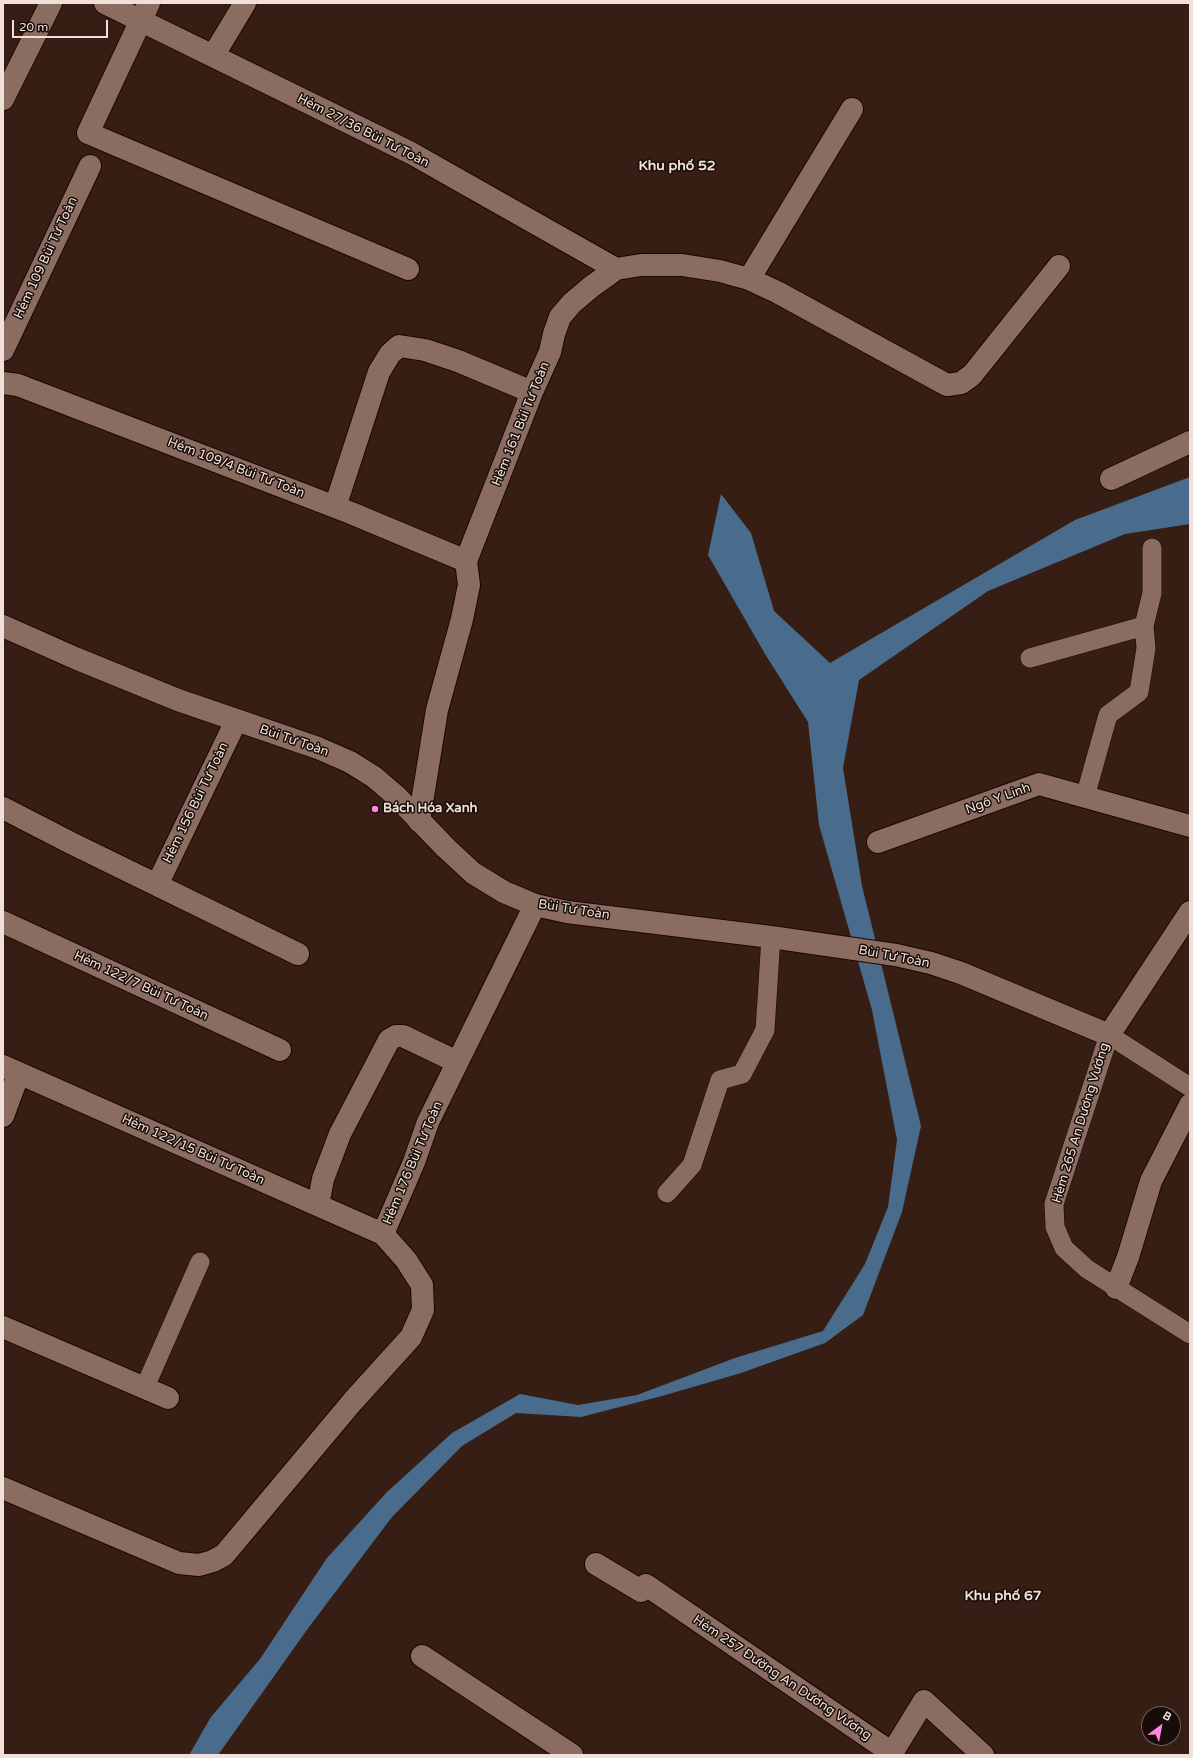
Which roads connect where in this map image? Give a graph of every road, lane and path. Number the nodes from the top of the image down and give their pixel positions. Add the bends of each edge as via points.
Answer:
1 (51, 3) edge
2 (106, 3) edge
3 (245, 3) edge
4 (145, 12) edge
5 (213, 56) junction
6 (3, 99) edge
7 (852, 109) dead end
8 (90, 166) dead end
9 (1059, 266) dead end
10 (408, 269) dead end
11 (616, 270) junction
12 (749, 279) junction
13 (3, 350) edge
14 (3, 383) edge
15 (532, 392) junction
16 (1190, 442) edge
17 (1111, 479) dead end
18 (336, 507) junction
19 (1152, 548) dead end
20 (466, 561) junction
21 (3, 626) edge
22 (1144, 626) junction
23 (1030, 658) dead end
24 (236, 721) junction
25 (1085, 797) junction
26 (3, 808) edge
27 (419, 821) junction
28 (1190, 826) edge
29 (878, 842) dead end
30 (157, 885) junction
31 (535, 905) junction
32 (1190, 912) edge
33 (3, 922) edge
34 (779, 938) junction
35 (298, 954) dead end
36 (1109, 1034) junction
37 (280, 1050) dead end
38 (457, 1062) junction
39 (11, 1069) edge
40 (1190, 1087) edge
41 (1190, 1105) edge
42 (3, 1116) edge
43 (667, 1193) dead end
44 (318, 1205) junction
45 (383, 1234) junction
46 (200, 1262) dead end
47 (1116, 1288) junction
48 (3, 1327) edge
49 (1190, 1334) edge
50 (145, 1387) junction
51 (168, 1398) dead end
52 (3, 1488) edge
53 (596, 1564) dead end
54 (422, 1656) dead end
55 (572, 1755) edge
56 (983, 1755) edge

1 - 6 street
2 - 4 street, Hẻm 27/36 Bùi Tư Toàn
3 - 5 street
4 - 5 street, Hẻm 27/36 Bùi Tư Toàn
4 - 10 street via 88,133
5 - 11 street, Hẻm 27/36 Bùi Tư Toàn via 411,153
7 - 12 street
8 - 13 street, Hẻm 109 Bùi Tư Toàn
9 - 12 street, Hẻm 161 Bùi Tư Toàn via 972,375 961,383 947,385 829,319
11 - 12 street, Hẻm 161 Bùi Tư Toàn via 641,265 682,265
11 - 15 street, Hẻm 161 Bùi Tư Toàn via 581,295 560,317 550,352
14 - 18 street, Hẻm 109/4 Bùi Tư Toàn via 18,385
15 - 18 street via 431,352 399,346 390,354 379,372
15 - 20 street, Hẻm 161 Bùi Tư Toàn
16 - 17 street
18 - 20 street, Hẻm 109/4 Bùi Tư Toàn
19 - 22 lane via 1152,593
20 - 27 street, Hẻm 161 Bùi Tư Toàn via 468,585 462,619 437,710
21 - 24 street, Bùi Tư Toàn via 178,700
22 - 23 lane
22 - 25 lane via 1146,648 1139,692 1108,715
24 - 27 street, Bùi Tư Toàn via 318,748 350,762 374,777
24 - 30 street, Hẻm 156 Bùi Tư Toàn
25 - 28 street, Ngô Y Linh
25 - 29 street, Ngô Y Linh via 1039,784
26 - 30 street
27 - 31 street, Bùi Tư Toàn via 473,873 504,892
30 - 35 street
31 - 34 street, Bùi Tư Toàn via 567,912
31 - 38 street, Hẻm 176 Bùi Tư Toàn
32 - 36 street
33 - 37 street, Hẻm 122/7 Bùi Tư Toàn
34 - 36 street, Bùi Tư Toàn via 896,955 932,963
34 - 43 lane via 765,1030 742,1074 720,1080 692,1165
36 - 40 lane
36 - 47 lane, Hẻm 265 An Dương Vương via 1054,1204 1055,1227 1064,1248 1087,1269
38 - 44 street via 403,1036 389,1040 340,1134 323,1179
38 - 45 street, Hẻm 176 Bùi Tư Toàn via 428,1122
39 - 42 street
39 - 44 street, Hẻm 122/15 Bùi Tư Toàn
41 - 47 street via 1151,1181
44 - 45 street, Hẻm 122/15 Bùi Tư Toàn
45 - 52 street, Hẻm 176 Bùi Tư Toàn via 406,1260 422,1285 424,1310 411,1337 224,1555 199,1565 179,1563
46 - 50 lane
47 - 49 lane, Hẻm 265 An Dương Vương
48 - 50 street
50 - 51 street
53 - 56 street, Hẻm 257 Đường An Dương Vương via 641,1591 646,1585 892,1753 924,1701
54 - 55 street

